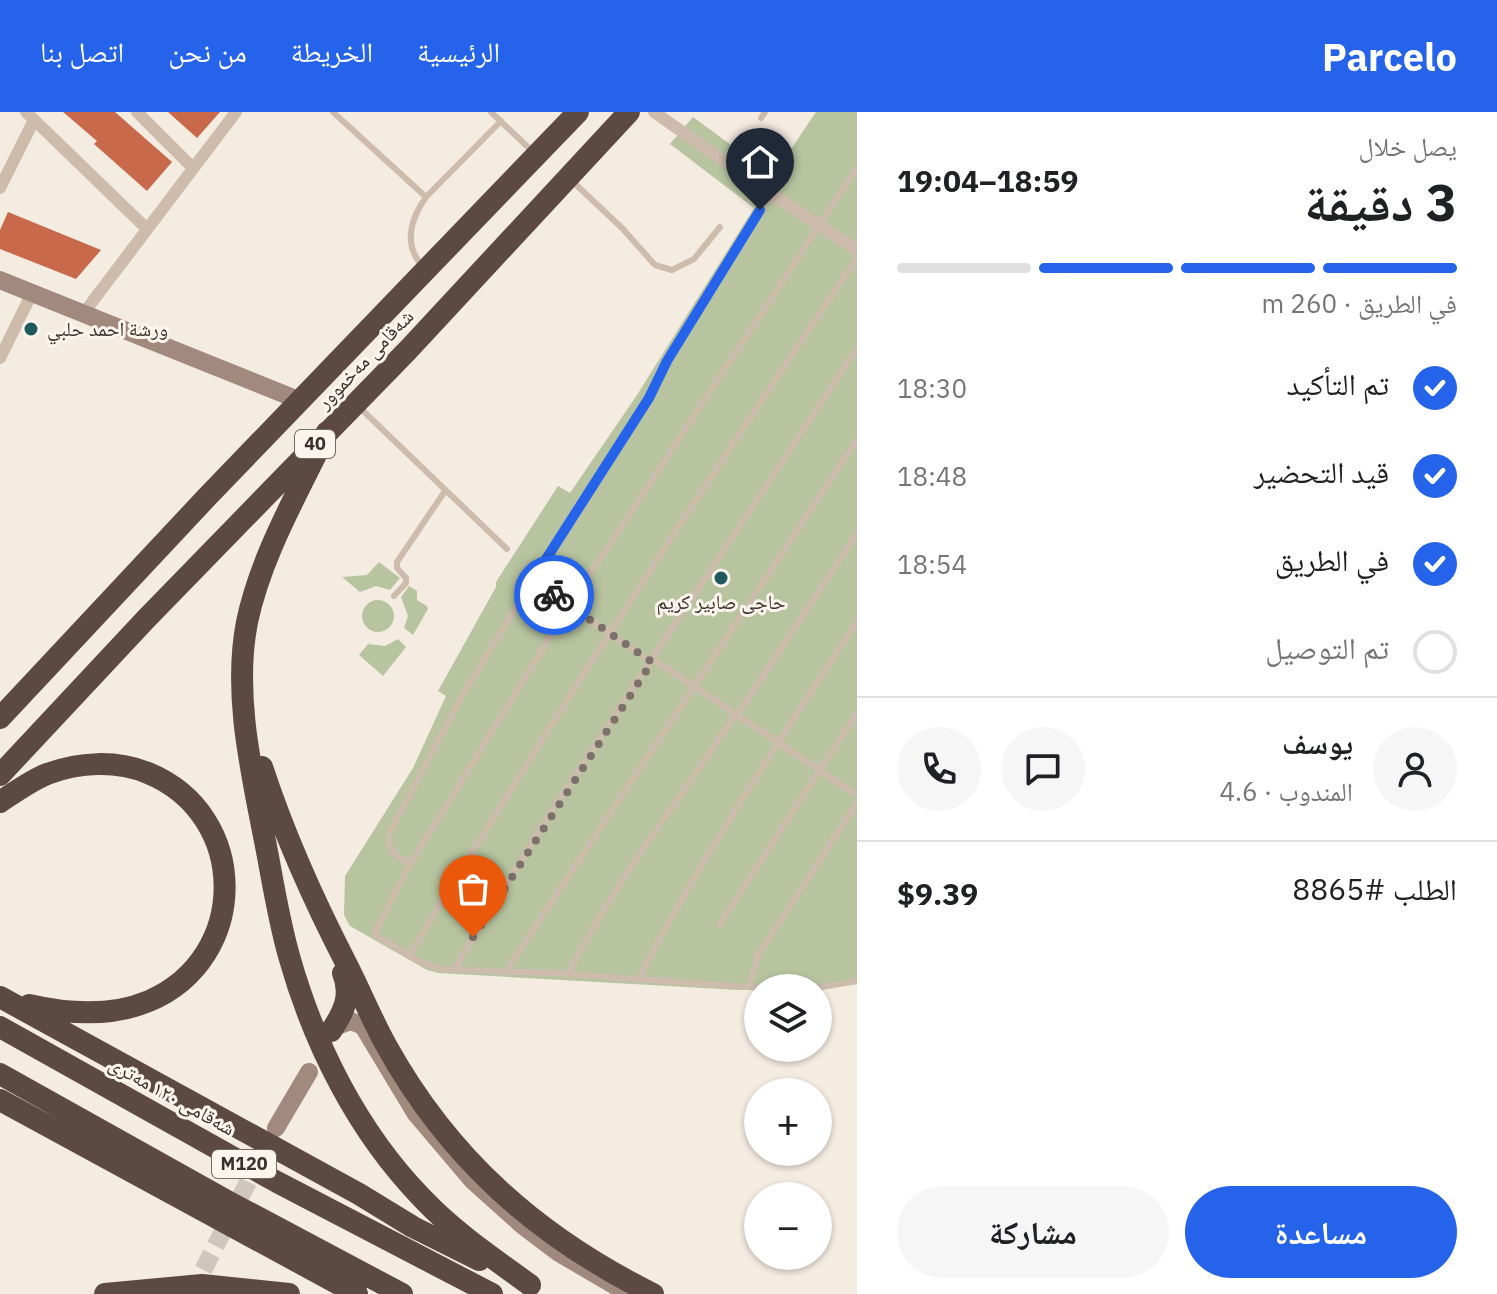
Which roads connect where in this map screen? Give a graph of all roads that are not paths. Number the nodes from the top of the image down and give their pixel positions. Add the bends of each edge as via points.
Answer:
1 (137, 112) edge
2 (236, 112) edge
3 (333, 112) edge
4 (491, 112) edge
5 (578, 112) edge
6 (629, 112) edge
7 (654, 112) edge
8 (30, 116) edge
9 (501, 121) junction
10 (537, 156) junction
11 (193, 168) junction
12 (857, 168) edge
13 (568, 178) junction
14 (0, 188) edge
15 (771, 194) junction
16 (426, 197) junction
17 (819, 225) junction
18 (720, 227) dead end
19 (147, 229) junction
20 (857, 250) edge
21 (857, 258) edge
22 (427, 270) junction
23 (0, 280) edge
24 (32, 293) junction
25 (83, 314) junction
26 (857, 348) edge
27 (0, 358) edge
28 (301, 401) junction
29 (356, 403) junction
30 (327, 432) junction
31 (857, 440) edge
32 (445, 491) junction
33 (857, 533) edge
34 (507, 549) dead end
35 (532, 581) junction
36 (394, 596) dead end
37 (569, 606) junction
38 (857, 621) edge
39 (610, 634) junction
40 (652, 661) junction
41 (695, 687) junction
42 (244, 696) junction
43 (857, 713) edge
44 (736, 714) junction
45 (0, 718) edge
46 (778, 743) junction
47 (819, 770) junction
48 (0, 775) edge
49 (857, 795) edge
50 (0, 802) edge
51 (857, 803) edge
52 (411, 864) junction
53 (719, 925) dead end
54 (333, 940) junction
55 (409, 956) junction
56 (454, 969) junction
57 (506, 971) junction
58 (568, 974) junction
59 (753, 974) edge
60 (638, 980) junction
61 (857, 981) edge
62 (832, 985) edge
63 (744, 987) edge
64 (2, 998) edge
65 (0, 1027) edge
66 (333, 1029) joint
67 (309, 1072) dead end
68 (0, 1074) edge
69 (0, 1100) edge
70 (276, 1128) tunnel mouth
71 (539, 1290) edge
72 (105, 1294) edge
73 (289, 1294) edge
74 (357, 1294) edge
75 (402, 1294) edge
76 (492, 1294) edge
77 (629, 1294) edge
78 (653, 1294) edge

1 - 11 street
2 - 11 street
3 - 16 lane
4 - 9 lane
5 - 10 highway, شەقامی مەخموور / 40
6 - 13 highway, شەقامی مەخموور / 40
7 - 15 street
8 - 14 street
8 - 19 street
9 - 10 lane
9 - 16 lane
10 - 22 highway, شەقامی مەخموور / 40
11 - 19 street
12 - 17 lane
13 - 18 lane via 655,265 672,270 694,259
13 - 29 highway, شەقامی مەخموور / 40
15 - 17 street
15 - 35 lane
16 - 22 lane via 409,238 416,259
17 - 20 street
17 - 37 lane
19 - 25 street
21 - 39 lane
22 - 28 highway, شەقامی مەخموور / 40
23 - 24 street
24 - 25 street
24 - 27 street
25 - 28 street
26 - 40 lane
28 - 45 highway, شەقامی مەخموور / 40
29 - 30 highway, شەقامی مەخموور / 40
29 - 32 lane
30 - 42 highway via 257,589 245,634
30 - 48 highway, شەقامی مەخموور / 40
31 - 41 lane
32 - 34 lane
32 - 36 lane via 397,562 406,583
33 - 44 lane
35 - 37 lane
35 - 52 lane via 462,696 390,832 389,849
37 - 39 lane
37 - 52 lane
38 - 46 lane
39 - 40 lane
39 - 55 lane
40 - 41 lane
40 - 56 lane
41 - 44 lane
41 - 57 lane
42 - 54 highway via 266,780
42 - 71 highway via 247,748 289,955 312,1021 354,1111 393,1166 448,1222
43 - 47 lane
44 - 46 lane
44 - 58 lane via 592,929
46 - 47 lane
46 - 60 lane via 675,906
47 - 49 lane
47 - 53 lane
50 - 64 highway via 63,769 96,764 140,770 193,804 216,839 225,875 220,921 208,950 164,993 136,1006 90,1012 57,1011
51 - 59 lane via 758,955
52 - 55 lane via 374,934
54 - 66 highway via 348,993
54 - 78 highway via 407,1081 471,1164 562,1243
55 - 56 lane via 431,967
56 - 57 lane
57 - 58 lane
58 - 60 lane
60 - 63 lane
61 - 62 lane
64 - 71 highway via 413,1227
65 - 76 highway, شەقامی ١٢٠ مەتری / M120 via 277,1182
66 - 77 street via 351,1021 363,1026 429,1131 472,1180 559,1253
67 - 70 street
68 - 75 highway, M120
69 - 74 highway
72 - 73 highway via 202,1285

